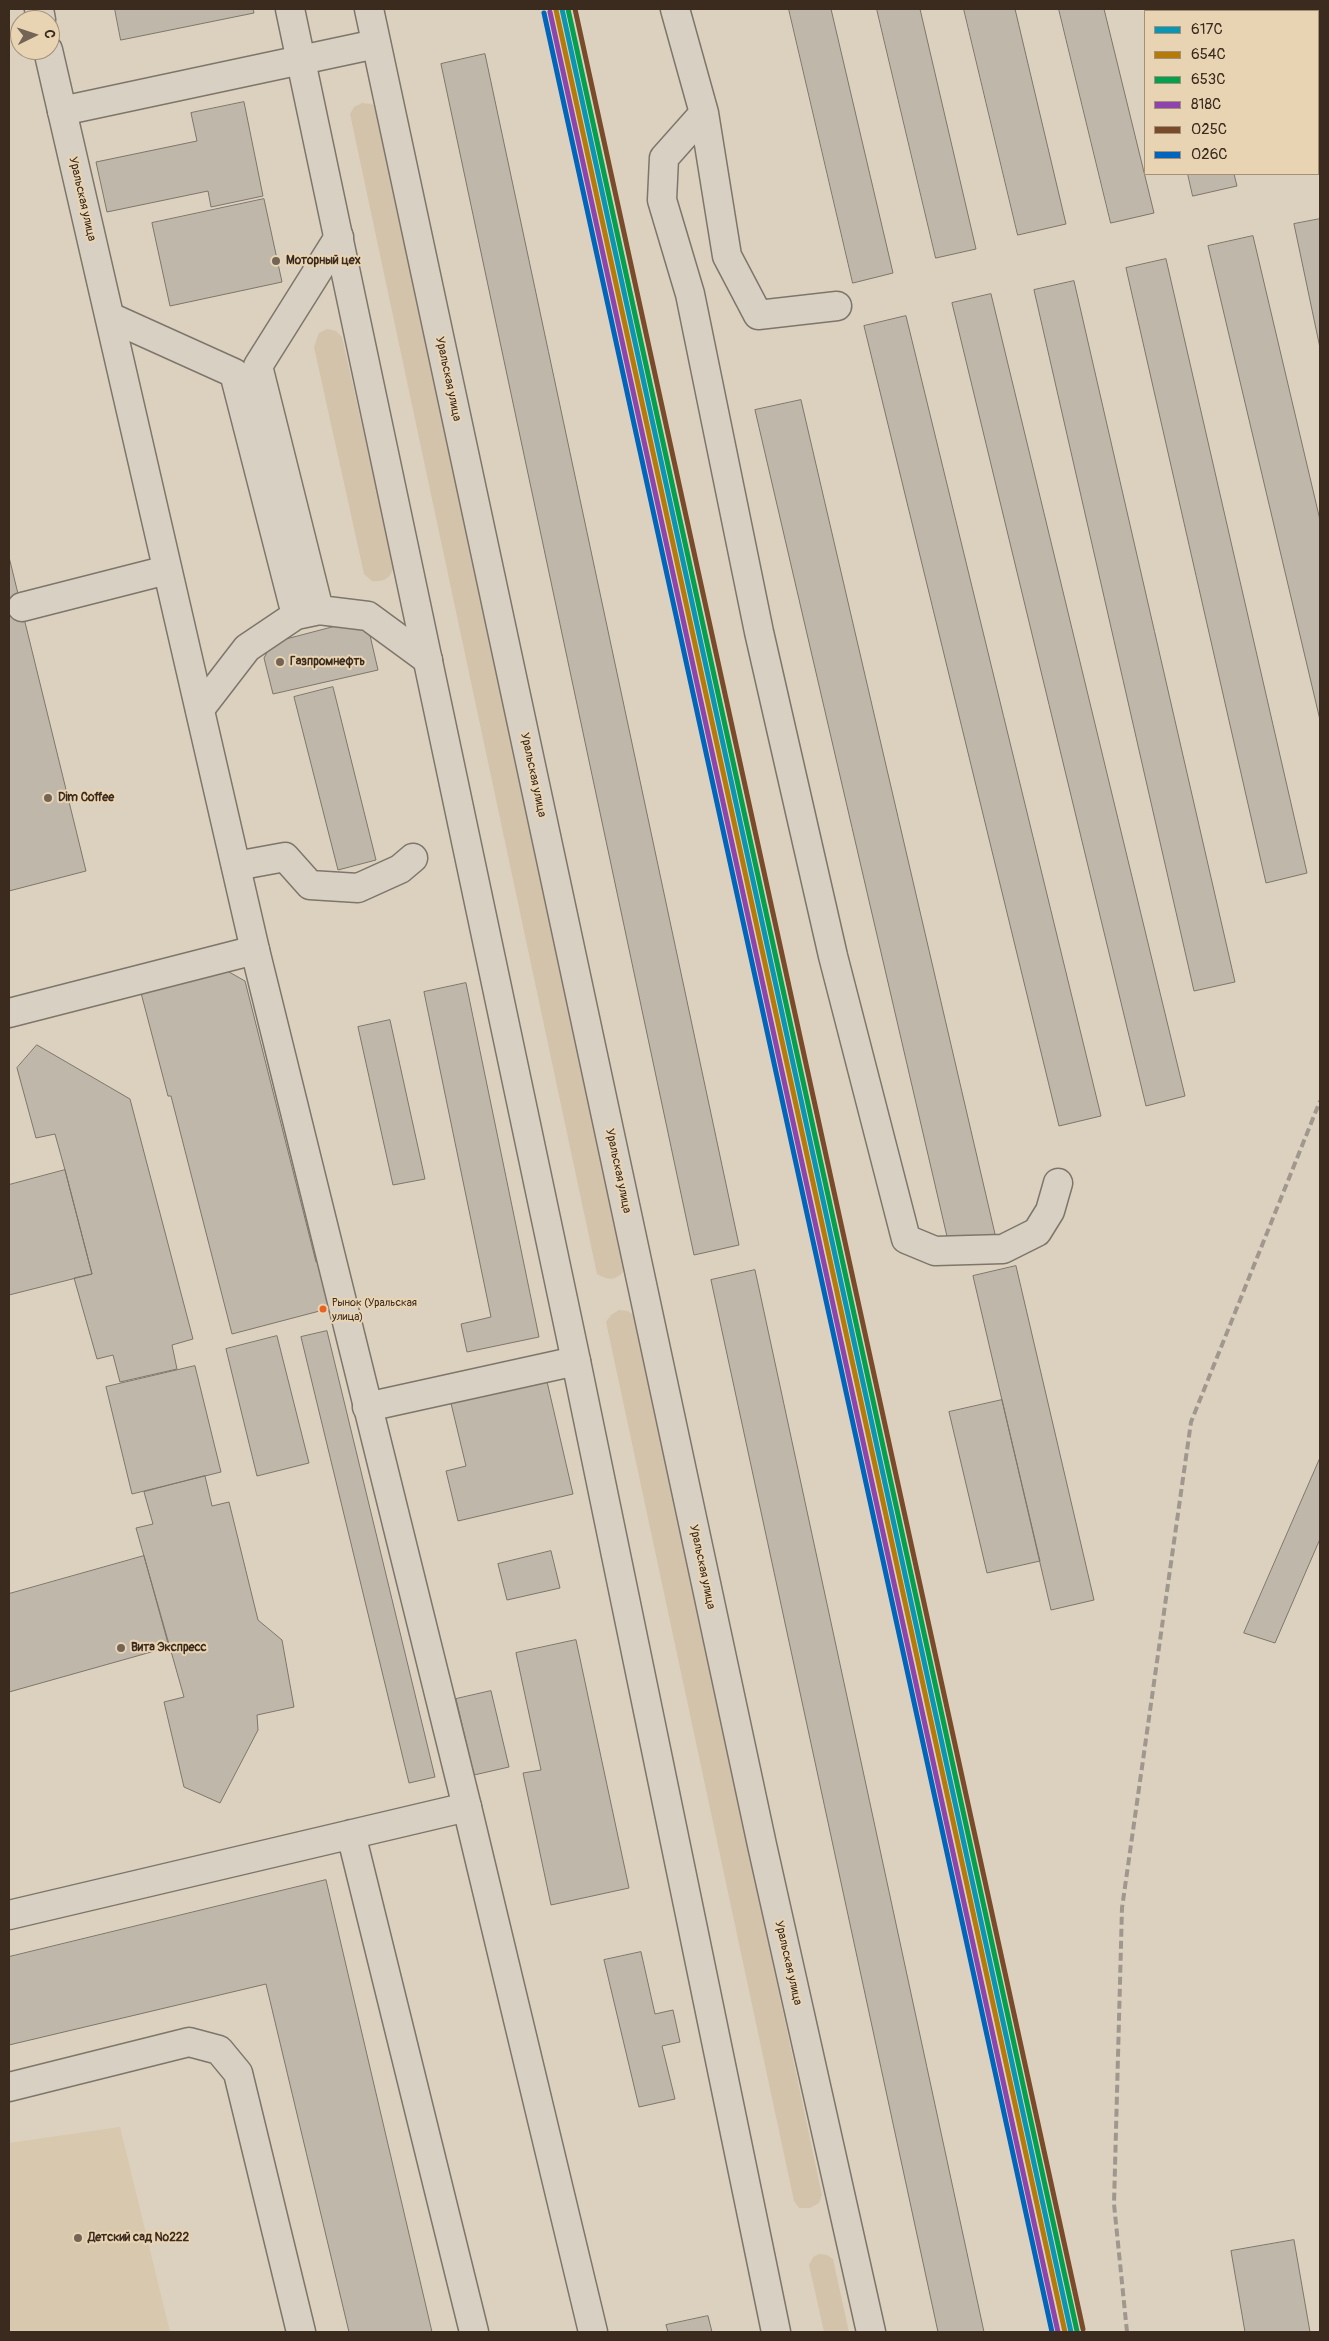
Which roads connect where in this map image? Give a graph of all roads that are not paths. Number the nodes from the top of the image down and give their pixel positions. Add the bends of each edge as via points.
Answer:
1 (290, 9) edge
2 (369, 9) edge
3 (675, 9) edge
4 (376, 44) junction
5 (50, 60) edge
6 (301, 60) junction
7 (62, 111) junction
8 (704, 113) junction
9 (339, 237) junction
10 (837, 306) dead end
11 (110, 317) junction
12 (246, 370) junction
13 (167, 570) junction
14 (22, 607) dead end
15 (308, 612) junction
16 (428, 660) junction
17 (200, 709) junction
18 (413, 858) dead end
19 (236, 866) junction
20 (255, 950) junction
21 (9, 1013) edge
22 (1058, 1184) dead end
23 (576, 1361) junction
24 (367, 1407) junction
25 (467, 1807) junction
26 (351, 1834) junction
27 (9, 1915) edge
28 (9, 2087) edge
29 (301, 2332) edge
30 (474, 2332) edge
31 (593, 2332) edge
32 (776, 2332) edge
33 (871, 2332) edge

1 - 6 main road
2 - 4 main road, Уральская улица
3 - 8 main road
4 - 6 main road
4 - 33 main road, Уральская улица via 760,1835
5 - 7 main road, Уральская улица
6 - 7 main road
6 - 9 main road
7 - 11 main road, Уральская улица
8 - 10 main road via 727,256 758,315
8 - 22 main road via 664,158 662,200 690,294 759,632 833,956 906,1239 935,1251 1004,1249 1037,1232 1050,1211
9 - 12 main road
9 - 16 main road
11 - 12 main road
11 - 13 main road, Уральская улица
12 - 15 main road
13 - 14 main road
13 - 17 main road, Уральская улица
15 - 16 main road via 368,616
15 - 17 main road via 247,648
16 - 23 main road
17 - 19 main road, Уральская улица
18 - 19 main road via 400,869 358,888 310,884 285,857
19 - 20 main road, Уральская улица
20 - 21 main road
20 - 24 main road, Уральская улица
23 - 24 main road
23 - 32 main road
24 - 25 main road, Уральская улица
25 - 26 main road
25 - 31 main road, Уральская улица
26 - 27 main road
26 - 30 main road
28 - 29 main road via 189,2042 219,2050 238,2073

